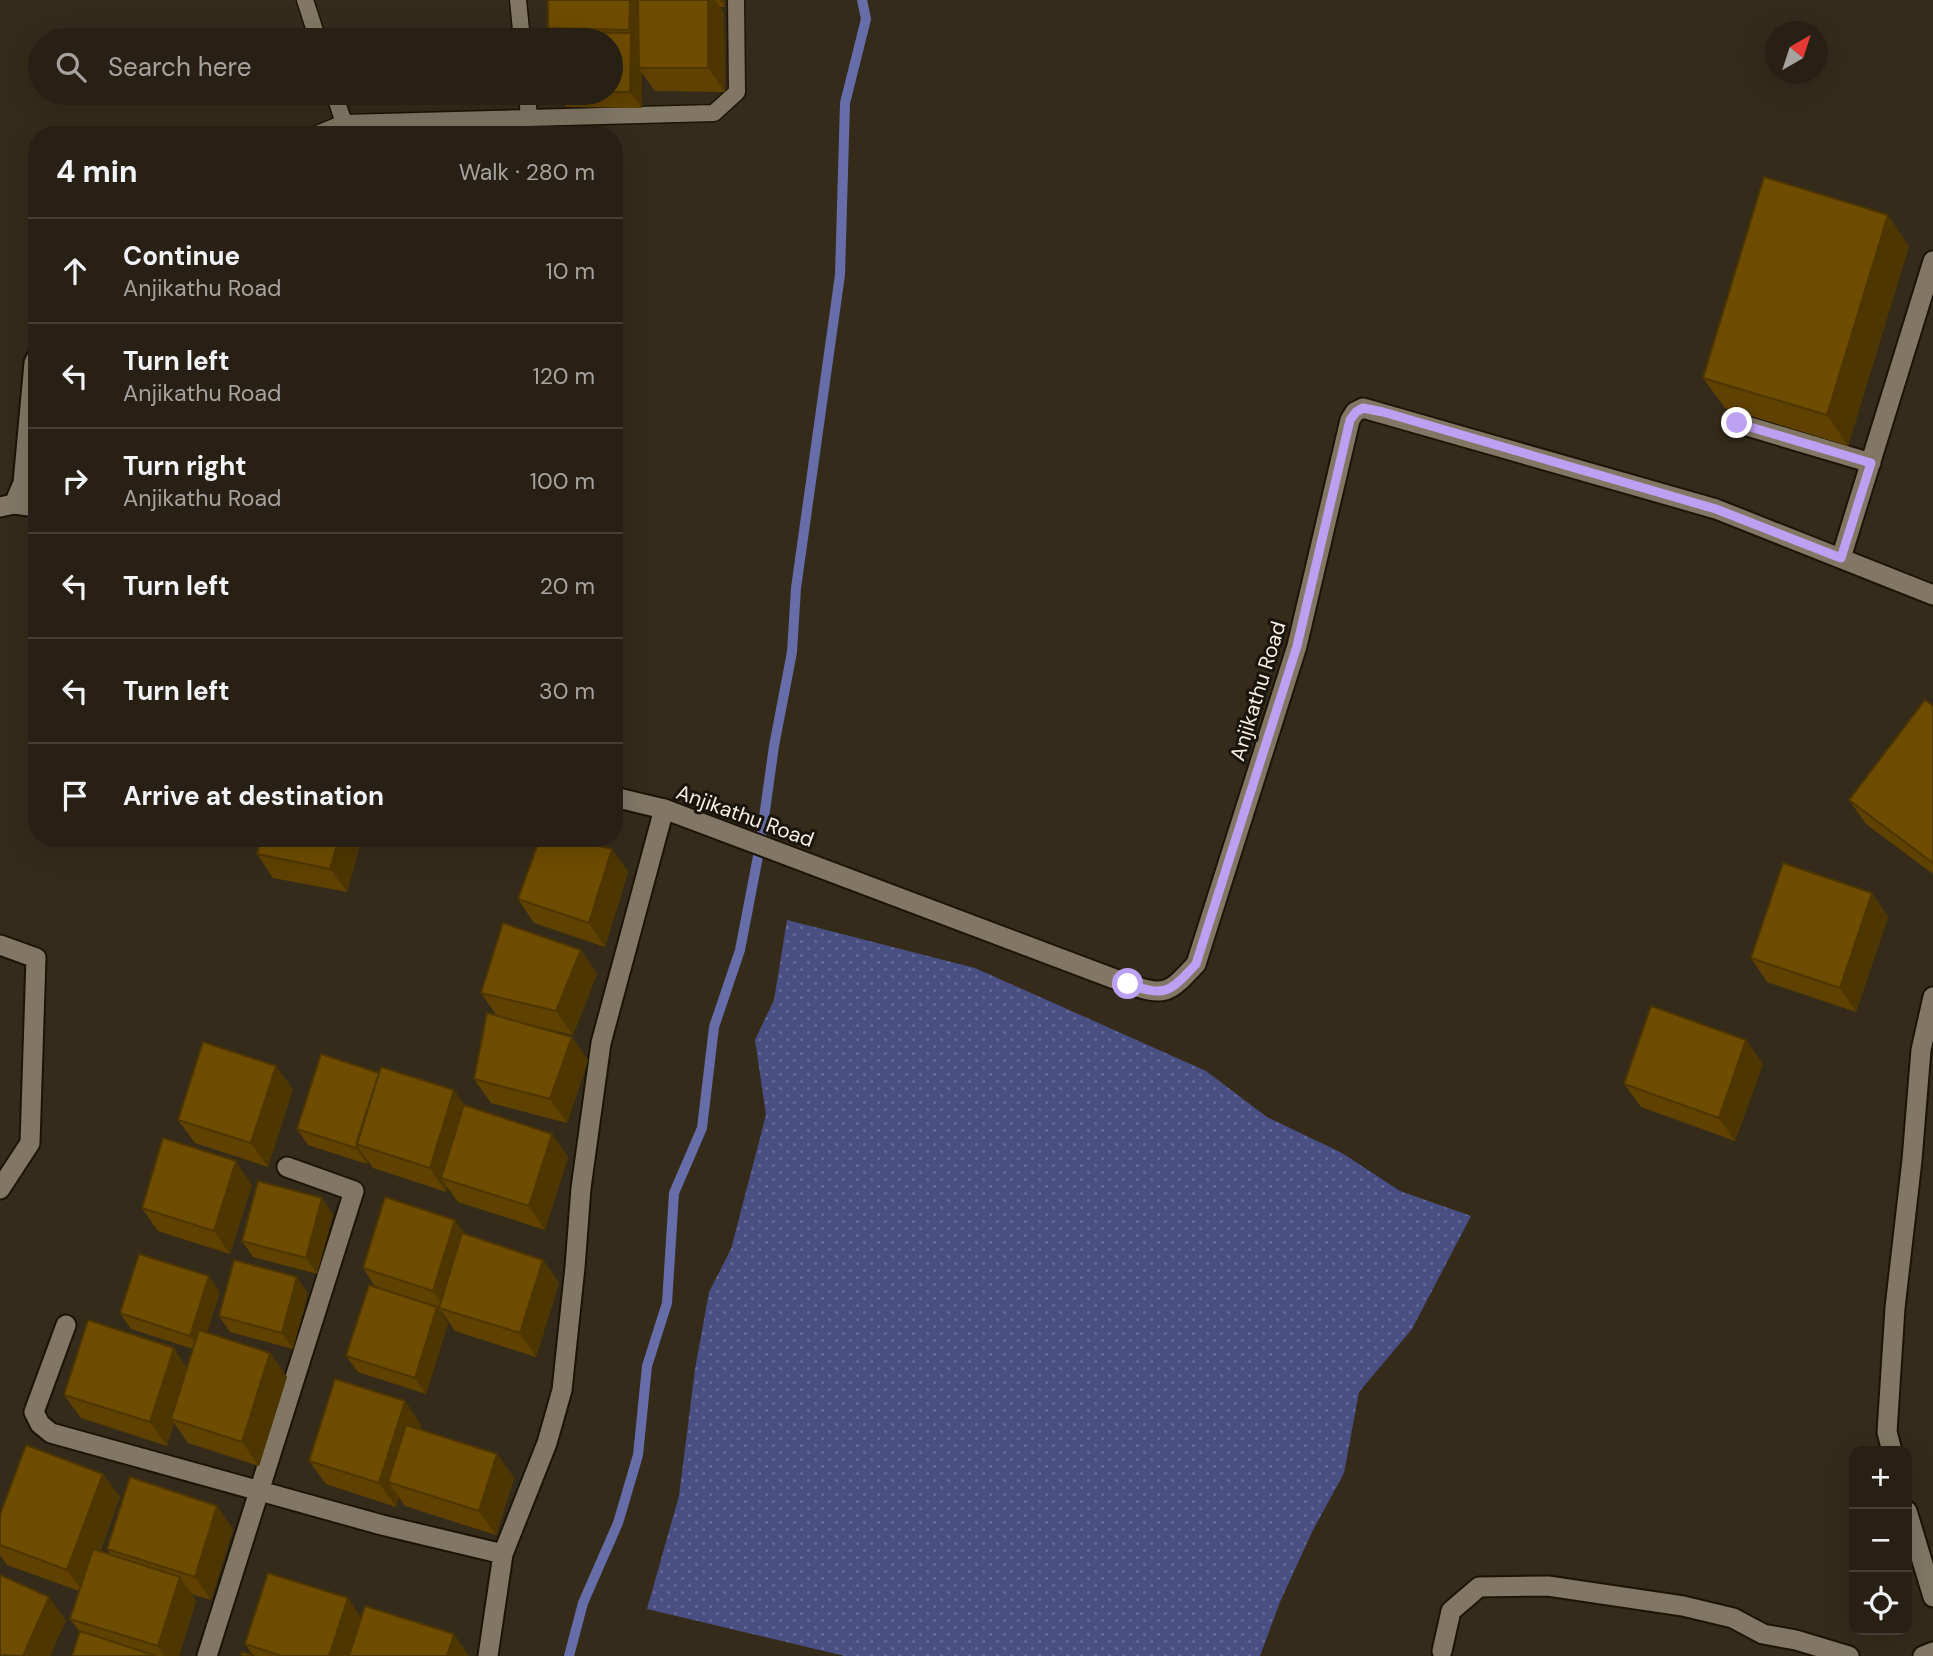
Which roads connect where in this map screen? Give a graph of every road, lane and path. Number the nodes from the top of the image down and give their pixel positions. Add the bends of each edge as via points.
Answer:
1 (305, 0) edge
2 (518, 0) edge
3 (736, 0) edge
4 (314, 28) edge
5 (521, 28) edge
6 (338, 105) edge
7 (528, 105) edge
8 (530, 118) junction
9 (344, 123) junction
10 (337, 126) edge
11 (1933, 261) edge
12 (1737, 423) edge
13 (28, 428) edge
14 (1871, 463) junction
15 (7, 506) edge
16 (28, 507) edge
17 (1841, 558) junction
18 (1933, 595) edge
19 (623, 799) edge
20 (664, 809) junction
21 (0, 945) edge
22 (1933, 997) edge
23 (287, 1167) dead end
24 (0, 1189) edge
25 (65, 1325) dead end
26 (1890, 1446) edge
27 (260, 1492) junction
28 (1912, 1528) edge
29 (503, 1554) junction
30 (1933, 1597) edge
31 (1442, 1651) dead end
32 (1933, 1652) edge
33 (207, 1656) edge
34 (488, 1656) edge
35 (1849, 1656) edge
36 (1923, 1656) edge

1 - 4 lane
2 - 5 lane
3 - 8 lane via 737,92 714,113
6 - 9 lane
7 - 8 lane
8 - 9 lane
9 - 10 lane
11 - 14 street
12 - 14 street
13 - 15 street via 23,483
14 - 17 street
15 - 16 street
17 - 18 street, Anjikathu Road
17 - 20 street, Anjikathu Road via 1716,509 1383,412 1363,408 1356,412 1350,420 1297,646 1196,964 1167,991 1154,993 1128,984
19 - 20 street, Anjikathu Road
20 - 29 street via 601,1043 581,1188 562,1390 547,1443
21 - 24 street via 36,958 30,1143
22 - 26 street via 1920,1050 1895,1308 1886,1432
23 - 27 street via 355,1191
25 - 27 street via 34,1412 40,1424 51,1433
27 - 29 street
27 - 33 street
28 - 30 street
29 - 34 street
31 - 35 street via 1451,1611 1479,1587 1548,1586 1683,1606
32 - 36 street

